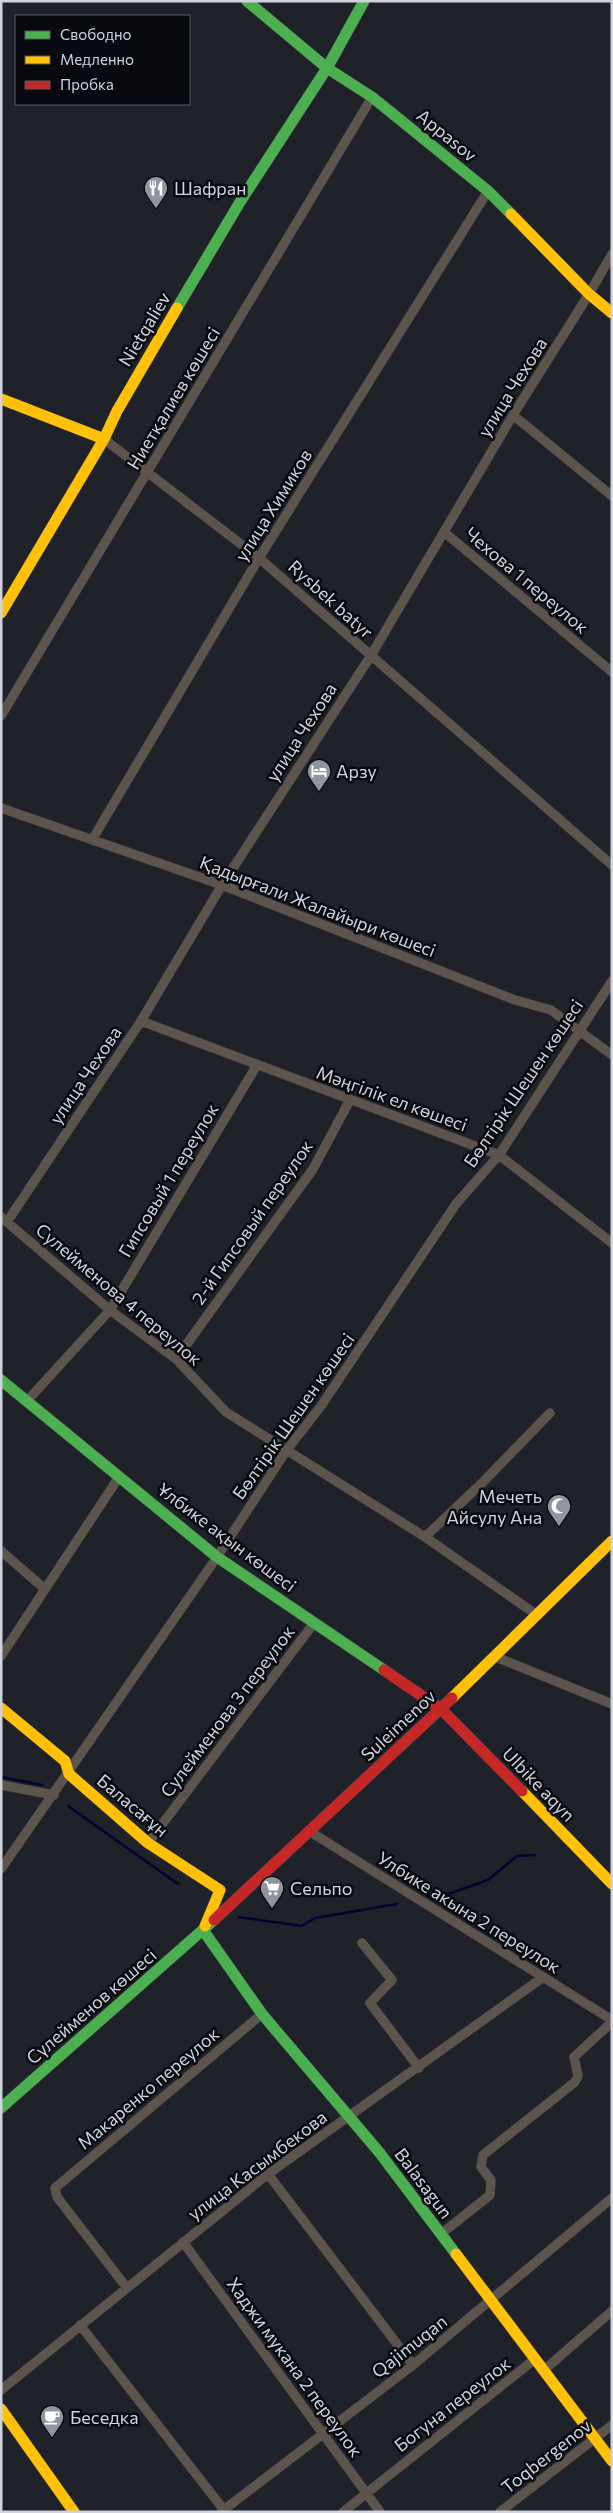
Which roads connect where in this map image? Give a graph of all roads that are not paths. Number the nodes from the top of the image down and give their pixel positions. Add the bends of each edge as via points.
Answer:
1 (247, 1) edge
2 (364, 1) edge
3 (327, 68) junction
4 (372, 97) junction
5 (488, 191) junction
6 (612, 254) edge
7 (590, 294) junction
8 (612, 313) edge
9 (1, 399) edge
10 (513, 416) junction
11 (104, 439) junction
12 (148, 473) junction
13 (612, 496) edge
14 (444, 532) junction
15 (259, 558) junction
16 (1, 613) edge
17 (370, 657) junction
18 (612, 672) edge
19 (1, 716) edge
20 (1, 808) edge
21 (92, 840) junction
22 (612, 865) edge
23 (222, 884) junction
24 (612, 981) edge
25 (140, 1021) junction
26 (580, 1029) junction
27 (612, 1055) edge
28 (256, 1065) junction
29 (350, 1100) junction
30 (498, 1155) junction
31 (4, 1220) edge
32 (612, 1243) edge
33 (110, 1310) junction
34 (176, 1359) junction
35 (1, 1380) edge
36 (27, 1401) junction
37 (550, 1413) dead end
38 (286, 1451) junction
39 (119, 1477) junction
40 (425, 1537) junction
41 (612, 1541) edge
42 (1, 1551) edge
43 (217, 1557) junction
44 (45, 1589) junction
45 (537, 1615) junction
46 (314, 1623) junction
47 (1, 1656) edge
48 (496, 1657) junction
49 (612, 1704) edge
50 (1, 1708) edge
51 (441, 1709) junction
52 (69, 1774) junction
53 (1, 1785) edge
54 (54, 1795) junction
55 (309, 1831) junction
56 (148, 1843) junction
57 (1, 1869) edge
58 (612, 1884) edge
59 (203, 1930) junction
60 (362, 1943) dead end
61 (542, 1978) junction
62 (262, 2014) junction
63 (612, 2021) edge
64 (419, 2068) junction
65 (1, 2108) edge
66 (349, 2116) junction
67 (268, 2174) junction
68 (612, 2198) edge
69 (441, 2234) junction
70 (183, 2242) junction
71 (127, 2288) junction
72 (491, 2301) junction
73 (612, 2311) edge
74 (80, 2325) junction
75 (535, 2359) junction
76 (413, 2365) junction
77 (544, 2370) junction
78 (1, 2390) edge
79 (1, 2409) edge
80 (612, 2425) edge
81 (323, 2433) junction
82 (596, 2438) junction
83 (612, 2461) edge
84 (367, 2492) junction
85 (222, 2511) edge
86 (74, 2512) edge
87 (343, 2512) edge
88 (380, 2512) edge
89 (500, 2512) edge

1 - 3 street, Appasov
2 - 3 street, Nietqaliev
3 - 4 street, Appasov
3 - 11 street, Nietqaliev via 235,210 117,411
4 - 5 street, Appasov
4 - 12 street, Ниетқалиев көшесі
5 - 7 street, Appasov
5 - 15 street, улица Химиков
6 - 7 street, улица Чехова
7 - 8 street, Appasov
7 - 10 street, улица Чехова
9 - 11 street, Rysbek batyr
10 - 13 street
10 - 14 street, улица Чехова
11 - 12 street, Rysbek batyr
11 - 16 street, Nietqaliev
12 - 15 street, Rysbek batyr
12 - 19 street, Ниетқалиев көшесі
14 - 17 street, улица Чехова
14 - 18 street, Чехова 1 переулок
15 - 17 street, Rysbek batyr
15 - 21 street, улица Химиков
17 - 22 street, Rysbek batyr
17 - 23 street, улица Чехова
20 - 21 street, Қадырғали Жалайыри көшесі
21 - 23 street, Қадырғали Жалайыри көшесі
23 - 25 street, улица Чехова
23 - 26 street, Қадырғали Жалайыри көшесі via 515,1000 551,1010
24 - 26 street, Бөлтірік Шешен көшесі
25 - 28 street, Мәңгілік ел көшесі
25 - 31 street, улица Чехова
26 - 27 street, Қадырғали Жалайыри көшесі
26 - 30 street, Бөлтірік Шешен көшесі
28 - 29 street, Мәңгілік ел көшесі
28 - 33 street, Гипсовый 1 переулок
29 - 30 street, Мәңгілік ел көшесі
29 - 34 street, 2-й Гипсовый переулок via 313,1169
30 - 32 street, Мәңгілік ел көшесі
30 - 38 street, Бөлтірік Шешен көшесі via 456,1204 321,1406
31 - 33 street, Сулейменова 4 переулок
33 - 34 street, Сулейменова 4 переулок
33 - 36 street, Гипсовый 1 переулок
34 - 38 street, Сулейменова 4 переулок via 226,1412
35 - 36 street, Ұлбике ақын көшесі
36 - 39 street, Ұлбике ақын көшесі
37 - 40 street
38 - 40 street, Сулейменова 4 переулок
38 - 43 street, Бөлтірік Шешен көшесі
39 - 43 street, Ұлбике ақын көшесі
39 - 44 street
40 - 45 street, Сулейменова 4 переулок
41 - 45 street, Suleimenov
42 - 44 street
43 - 46 street, Ұлбике ақын көшесі
43 - 52 street, Бөлтірік Шешен көшесі
44 - 47 street
45 - 48 street, Suleimenov
46 - 51 street, Ұлбике ақын көшесі
46 - 56 street, Сулейменова 3 переулок
48 - 49 street
48 - 51 street, Suleimenov
50 - 52 street, Баласағұн via 65,1761
51 - 55 street, Suleimenov
51 - 58 street, Ulbike aqyn
52 - 54 street, Бөлтірік Шешен көшесі
52 - 56 street, Баласағұн
53 - 54 street
54 - 57 street, Бөлтірік Шешен көшесі
55 - 59 street, Suleimenov
55 - 61 street, Улбике акына 2 переулок
56 - 59 street, Баласағұн via 220,1890
59 - 62 street, Balasagun
59 - 65 street, Сүлейменов көшесі
60 - 64 street via 392,1980 370,2003
61 - 63 street, Улбике акына 2 переулок
61 - 64 street, улица Касымбекова
62 - 66 street, Balasagun
62 - 71 street, Макаренко переулок via 55,2188 57,2197
63 - 69 street via 574,2057 578,2076 575,2082 483,2155 481,2167 492,2180 490,2195
64 - 66 street, улица Касымбекова
66 - 67 street, улица Касымбекова
66 - 69 street, Balasagun
67 - 70 street, улица Касымбекова
67 - 76 street
68 - 72 street, Qajimuqan
69 - 72 street, Balasagun
70 - 71 street, улица Касымбекова
70 - 81 street, Хаджи мукана 2 переулок
71 - 74 street, улица Касымбекова
72 - 75 street, Balasagun
72 - 76 street, Qajimuqan
73 - 77 street
74 - 78 street, улица Касымбекова
74 - 85 street
75 - 77 street, Balasagun
75 - 84 street, Богуна переулок
76 - 81 street, Qajimuqan
77 - 82 street, Balasagun
79 - 86 street
80 - 82 street, Toqbergenov
81 - 84 street, Хаджи мукана 2 переулок
81 - 85 street, Qajimuqan
82 - 83 street, Balasagun
82 - 89 street, Toqbergenov
84 - 87 street, Богуна переулок
84 - 88 street, Хаджи мукана 2 переулок

